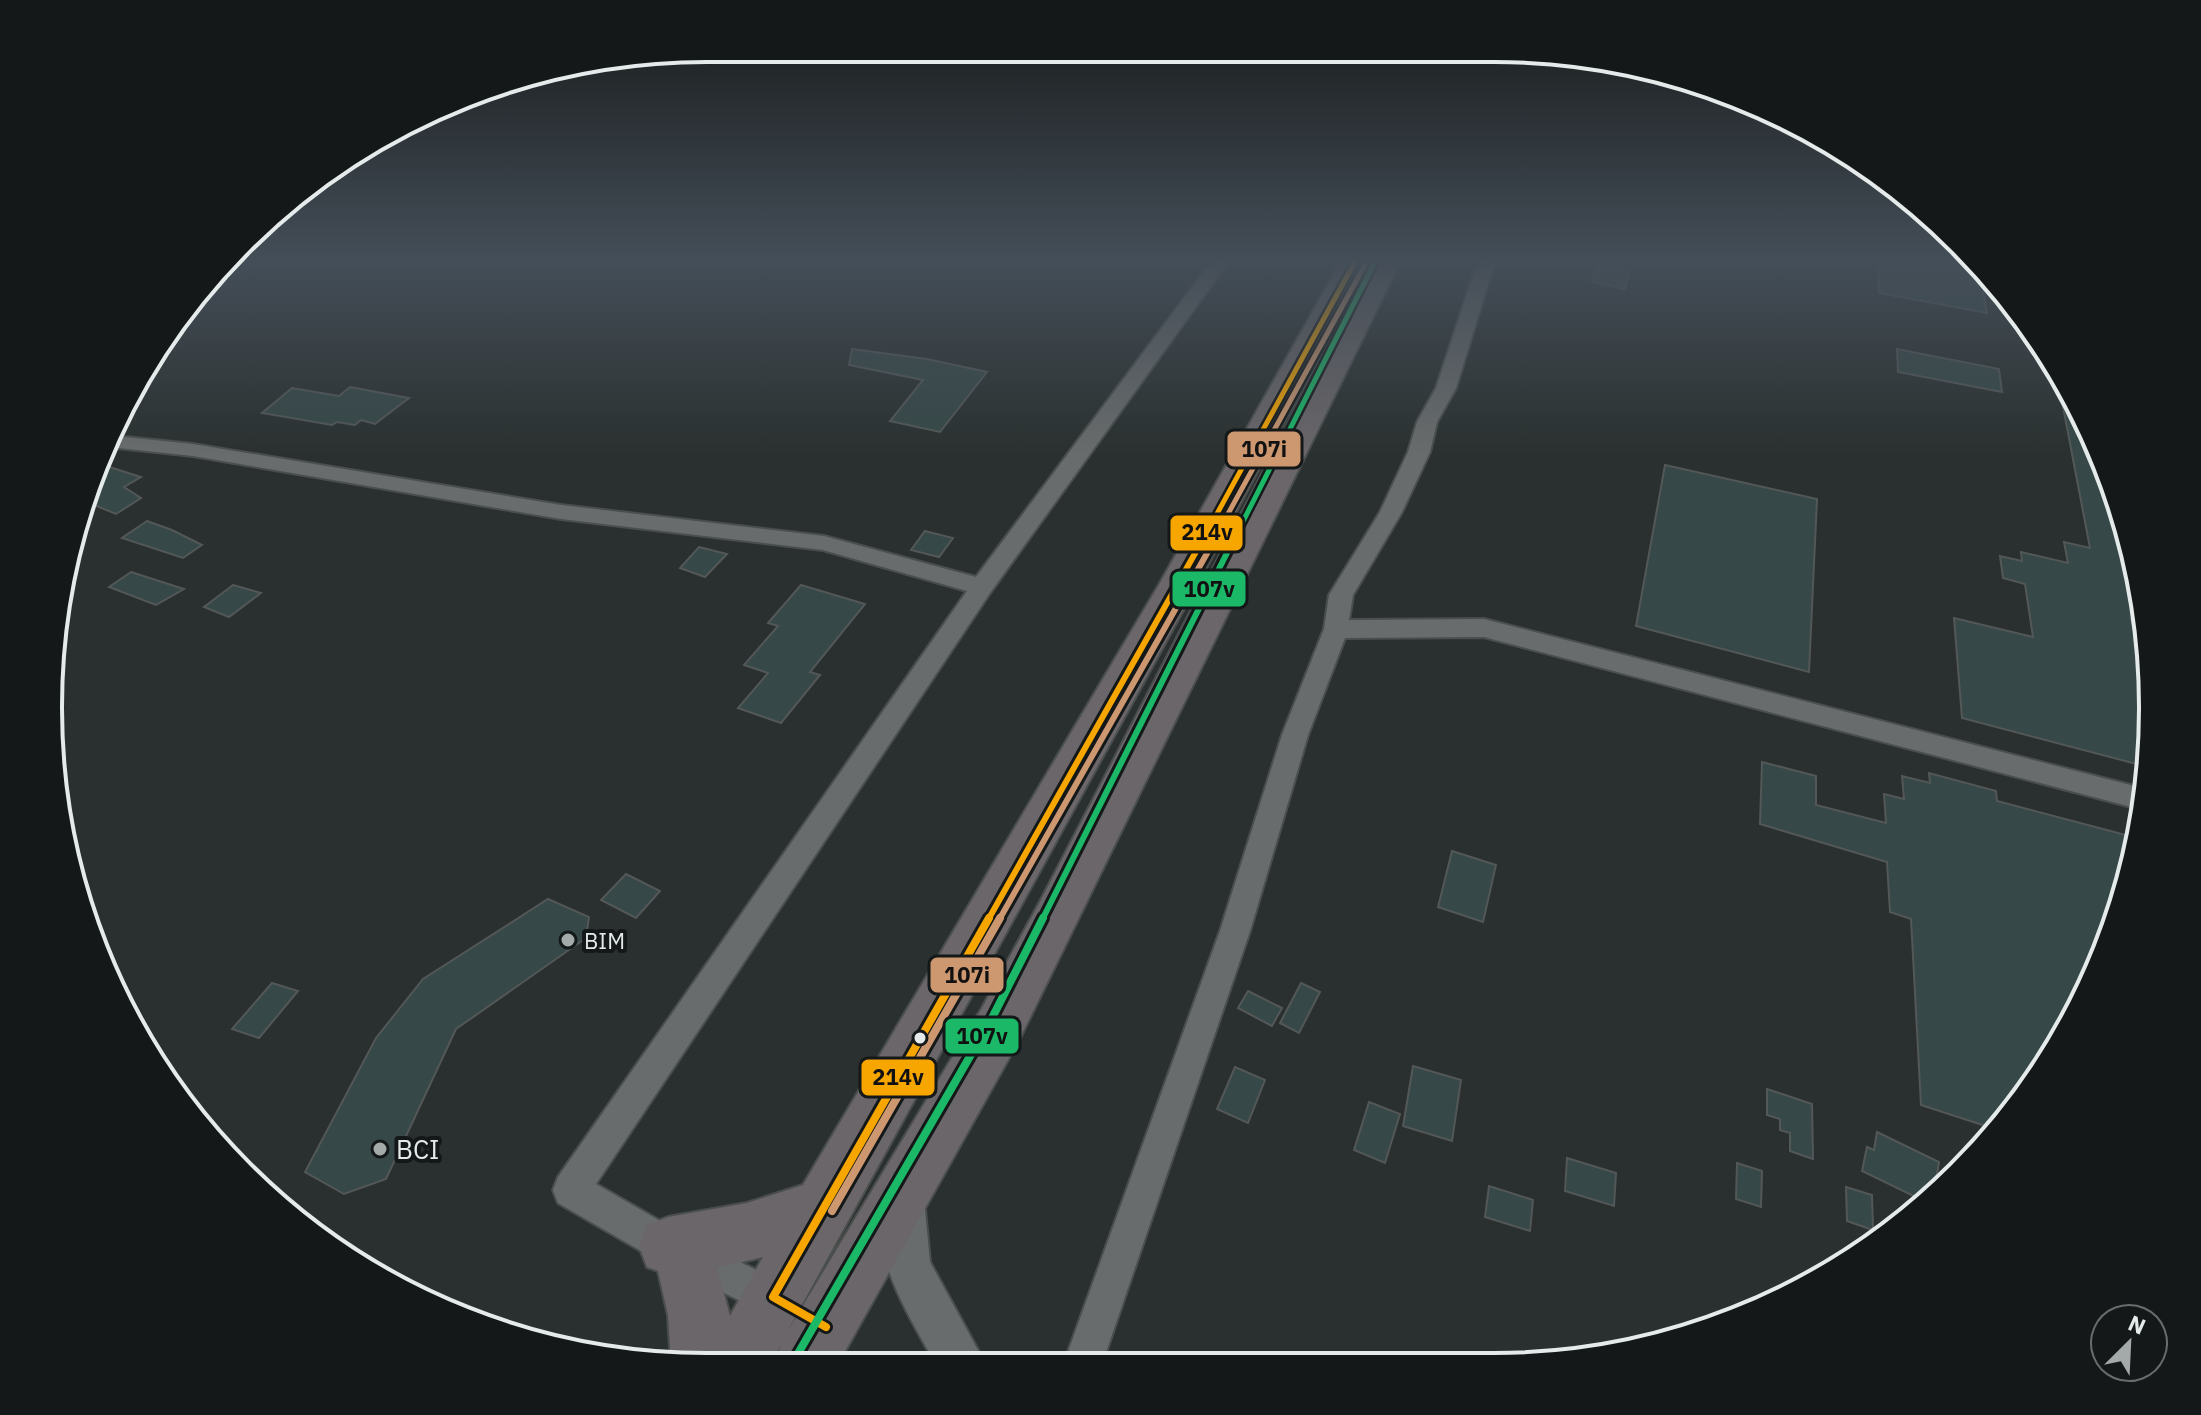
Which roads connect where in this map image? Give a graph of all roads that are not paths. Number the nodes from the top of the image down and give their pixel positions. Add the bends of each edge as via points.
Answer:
1 (1175, 324) edge
2 (1326, 324) edge
3 (1350, 324) edge
4 (1466, 324) edge
5 (119, 443) edge
6 (1223, 541) junction
7 (982, 587) junction
8 (1336, 629) junction
9 (2132, 796) edge
10 (901, 1196) junction
11 (823, 1206) junction
12 (675, 1250) junction
13 (773, 1297) junction
14 (816, 1344) edge
15 (701, 1353) edge
16 (743, 1353) edge
17 (955, 1353) edge
18 (1087, 1353) edge

1 - 7 street
2 - 6 highway
3 - 6 highway
4 - 8 street via 1419,452 1391,512 1341,595
5 - 7 street via 193,450 561,512 824,543
6 - 10 highway via 1052,927
6 - 11 highway
7 - 12 street via 571,1190
8 - 9 street via 1484,628
8 - 18 street via 1295,735 1235,931
10 - 14 highway
10 - 17 street via 908,1267
11 - 12 highway via 768,1229
11 - 13 highway
12 - 13 street
12 - 15 highway via 699,1315
13 - 14 street
13 - 16 highway

